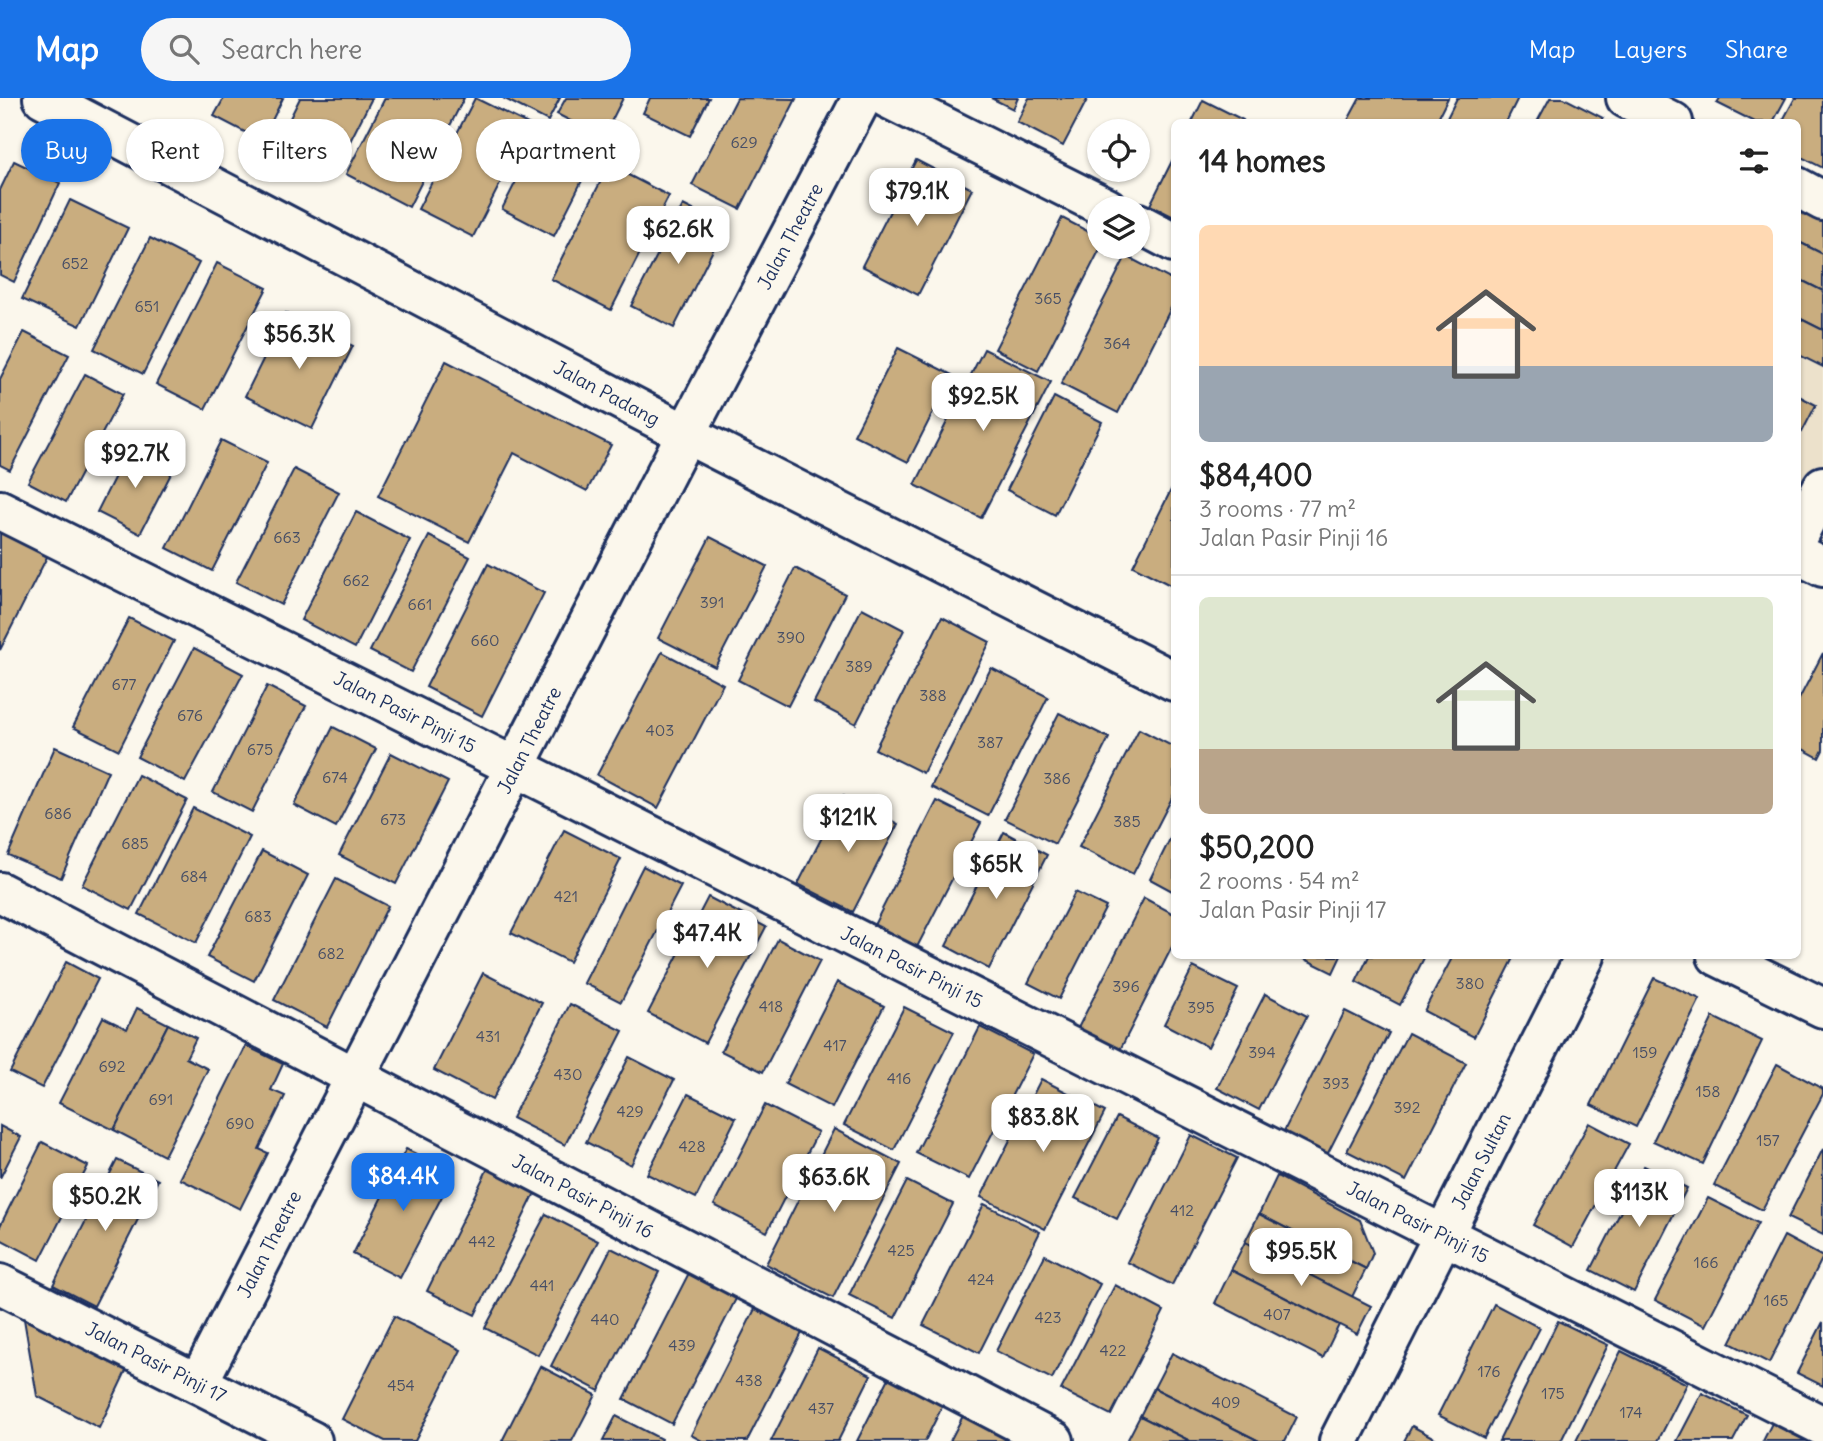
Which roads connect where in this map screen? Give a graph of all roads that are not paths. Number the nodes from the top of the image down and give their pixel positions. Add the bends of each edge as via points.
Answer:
1 (43, 98) edge
2 (863, 98) edge
3 (887, 98) edge
4 (1626, 98) edge
5 (1667, 119) edge
6 (1801, 189) edge
7 (1087, 198) edge
8 (1823, 201) edge
9 (1150, 229) edge
10 (1171, 240) edge
11 (686, 434) junction
12 (1823, 486) edge
13 (0, 510) edge
14 (1801, 529) edge
15 (1801, 556) edge
16 (1823, 567) edge
17 (1171, 679) edge
18 (515, 767) junction
19 (0, 892) edge
20 (1583, 959) edge
21 (1723, 959) edge
22 (1823, 1008) edge
23 (355, 1077) junction
24 (1444, 1235) junction
25 (0, 1284) edge
26 (198, 1383) junction
27 (1823, 1426) edge
28 (312, 1441) edge
29 (1054, 1441) edge
30 (1339, 1441) edge

1 - 11 street, Jalan Padang
2 - 11 street, Jalan Theatre
3 - 7 street
4 - 5 street
6 - 8 street
9 - 10 street
11 - 17 street, Jalan Padang
11 - 18 street, Jalan Theatre
12 - 14 street
13 - 18 street, Jalan Pasir Pinji 15
15 - 16 street
18 - 23 street, Jalan Theatre
18 - 24 street, Jalan Pasir Pinji 15
19 - 23 street, Jalan Pasir Pinji 16
20 - 24 street, Jalan Sultan
21 - 22 street
23 - 26 street, Jalan Theatre
23 - 29 street, Jalan Pasir Pinji 16
24 - 27 street, Jalan Pasir Pinji 15
24 - 30 street, Jalan Sultan
25 - 26 street, Jalan Pasir Pinji 17
26 - 28 street, Jalan Pasir Pinji 17

